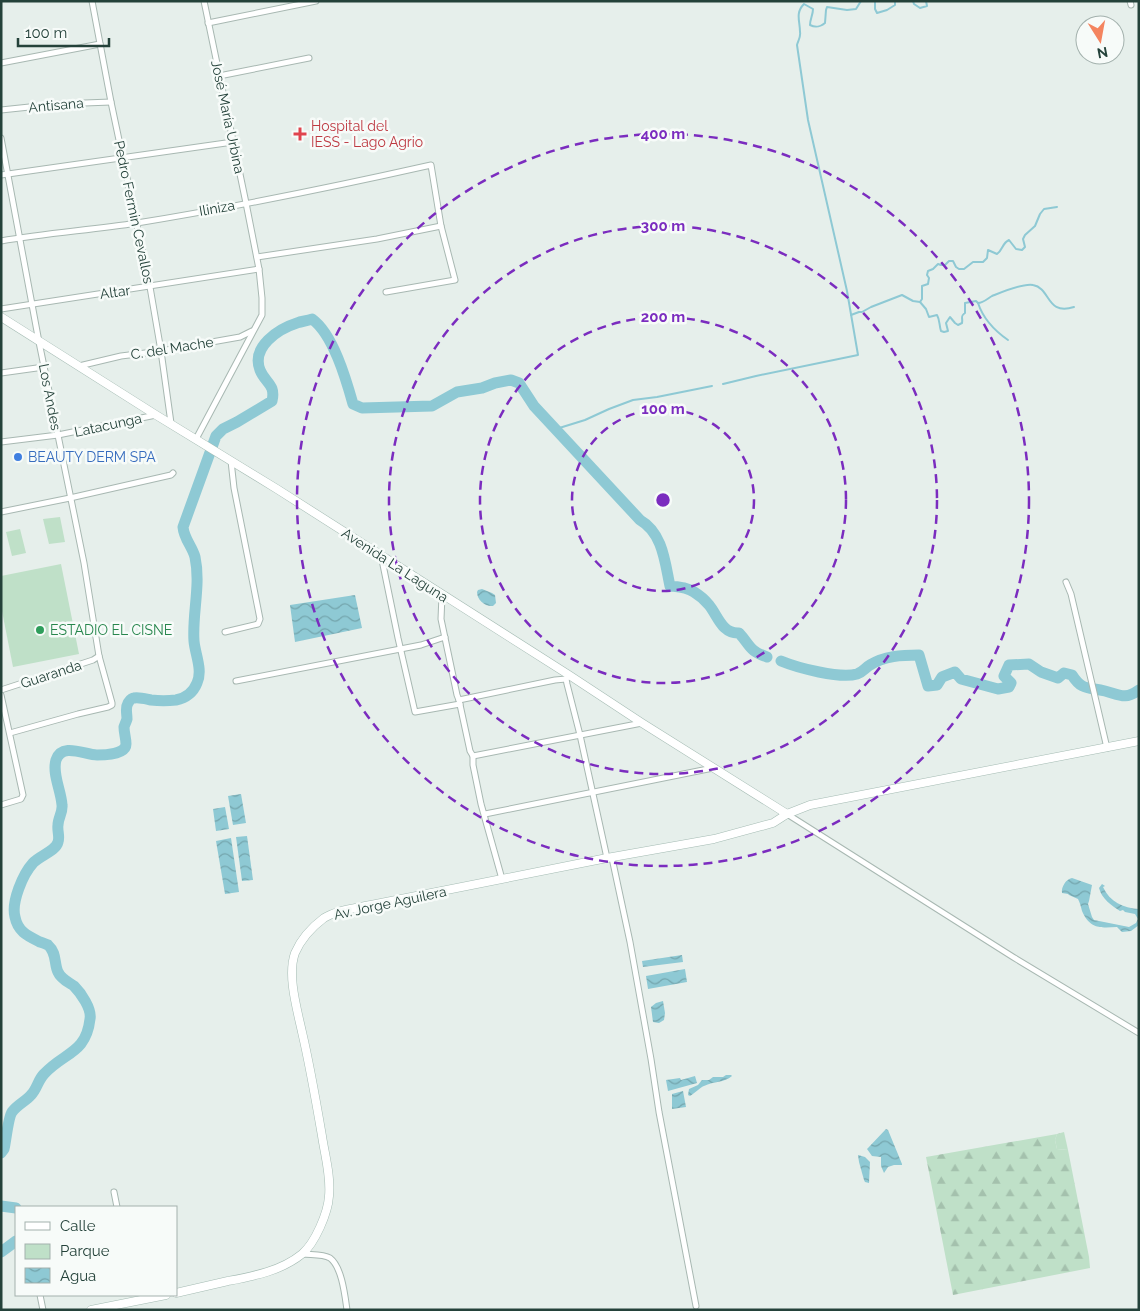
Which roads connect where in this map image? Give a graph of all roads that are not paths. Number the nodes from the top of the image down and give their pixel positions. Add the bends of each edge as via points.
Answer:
1 (92, 1) edge
2 (204, 1) edge
3 (316, 1) edge
4 (208, 23) junction
5 (100, 44) junction
6 (310, 58) dead end
7 (1, 63) edge
8 (219, 76) junction
9 (111, 102) junction
10 (1, 110) edge
11 (1, 138) edge
12 (233, 142) junction
13 (123, 158) junction
14 (9, 174) junction
15 (1, 175) edge
16 (246, 203) junction
17 (136, 223) junction
18 (441, 226) junction
19 (20, 238) junction
20 (1, 240) edge
21 (257, 257) junction
22 (259, 269) junction
23 (150, 287) junction
24 (386, 292) dead end
25 (32, 304) junction
26 (1, 309) edge
27 (1, 317) edge
28 (252, 330) junction
29 (39, 342) junction
30 (161, 351) junction
31 (79, 366) junction
32 (44, 367) junction
33 (1, 373) edge
34 (156, 415) junction
35 (171, 423) junction
36 (58, 435) junction
37 (196, 439) junction
38 (1, 442) edge
39 (231, 460) junction
40 (173, 473) dead end
41 (70, 498) junction
42 (1, 512) edge
43 (381, 555) junction
44 (1066, 582) dead end
45 (442, 595) junction
46 (225, 632) dead end
47 (445, 637) junction
48 (401, 648) junction
49 (98, 656) junction
50 (568, 677) junction
51 (236, 681) dead end
52 (1, 690) edge
53 (1, 695) edge
54 (460, 702) junction
55 (642, 723) junction
56 (10, 733) junction
57 (580, 735) junction
58 (1139, 741) edge
59 (1107, 748) junction
60 (473, 756) junction
61 (714, 768) junction
62 (592, 792) junction
63 (1, 805) edge
64 (485, 814) junction
65 (787, 814) junction
66 (609, 858) junction
67 (502, 879) junction
68 (1139, 1032) edge
69 (114, 1192) dead end
70 (117, 1206) edge
71 (303, 1254) junction
72 (178, 1293) edge
73 (40, 1296) edge
74 (161, 1296) edge
75 (696, 1306) dead end
76 (43, 1310) edge
77 (91, 1310) edge
78 (347, 1310) edge

1 - 5 street, Pedro Fermin Cevallos
2 - 4 street, José María Urbina
3 - 4 street
4 - 8 street, José María Urbina
5 - 7 street
5 - 9 street, Pedro Fermin Cevallos
6 - 8 street
8 - 12 street, José María Urbina
9 - 10 street, Antisana
9 - 13 street, Pedro Fermin Cevallos
11 - 14 street, Los Andes
12 - 13 street
12 - 16 street, José María Urbina
13 - 14 street
13 - 17 street, Pedro Fermin Cevallos
14 - 15 street
14 - 19 street, Los Andes
16 - 17 street, Iliniza
16 - 18 street, Iliniza via 431,165
16 - 21 street, José María Urbina
17 - 19 street, Iliniza
17 - 23 street, Pedro Fermin Cevallos
18 - 21 street
18 - 24 street via 455,280
19 - 20 street, Iliniza
19 - 25 street, Los Andes
21 - 22 street, José María Urbina
22 - 23 street, Altar
22 - 28 street, José María Urbina via 262,315
23 - 25 street, Altar
23 - 30 street, Pedro Fermin Cevallos
25 - 26 street, Altar
25 - 29 street, Los Andes
27 - 29 street, Avenida La Laguna
28 - 30 street, C. del Mache via 240,337
28 - 37 street
29 - 31 street, Avenida La Laguna
29 - 32 street, Los Andes
30 - 31 street, C. del Mache
30 - 35 street, Pedro Fermin Cevallos
31 - 34 street, Avenida La Laguna
32 - 33 street
32 - 36 street, Los Andes
34 - 35 street, Avenida La Laguna
34 - 36 street, Latacunga
35 - 37 street, Avenida La Laguna
36 - 38 street, Latacunga
36 - 41 street, Los Andes
37 - 39 street, Avenida La Laguna
39 - 43 street, Avenida La Laguna
39 - 46 street via 260,620 258,624
40 - 41 street
41 - 42 street
41 - 49 street, Los Andes via 86,571
43 - 45 street, Avenida La Laguna
43 - 48 street
44 - 59 street
45 - 47 street via 441,619
45 - 50 street, Avenida La Laguna
47 - 48 street
47 - 54 street
48 - 51 street
48 - 54 street via 415,712
49 - 52 street, Guaranda
49 - 56 street, Los Andes via 112,701 110,706
50 - 54 street
50 - 55 street, Avenida La Laguna
50 - 57 street
53 - 56 street
54 - 60 street
55 - 57 street
55 - 61 street, Avenida La Laguna
56 - 63 street via 23,795
57 - 60 street
57 - 62 street
58 - 59 street, Av. Jorge Aguilera
59 - 65 street, Av. Jorge Aguilera via 810,805
60 - 64 street
61 - 62 street
61 - 65 street, Avenida La Laguna
62 - 64 street
62 - 66 street
64 - 67 street
65 - 66 street, Av. Jorge Aguilera via 773,823 714,839
65 - 68 street via 1013,957
66 - 67 street, Av. Jorge Aguilera
66 - 75 street via 630,942
67 - 71 street, Av. Jorge Aguilera via 325,917 311,929 295,954 292,985 311,1071 329,1186 323,1220 316,1238
69 - 70 street
71 - 72 street, Av. Jorge Aguilera via 264,1273
71 - 78 street via 325,1256 336,1265
73 - 76 street
74 - 77 street

